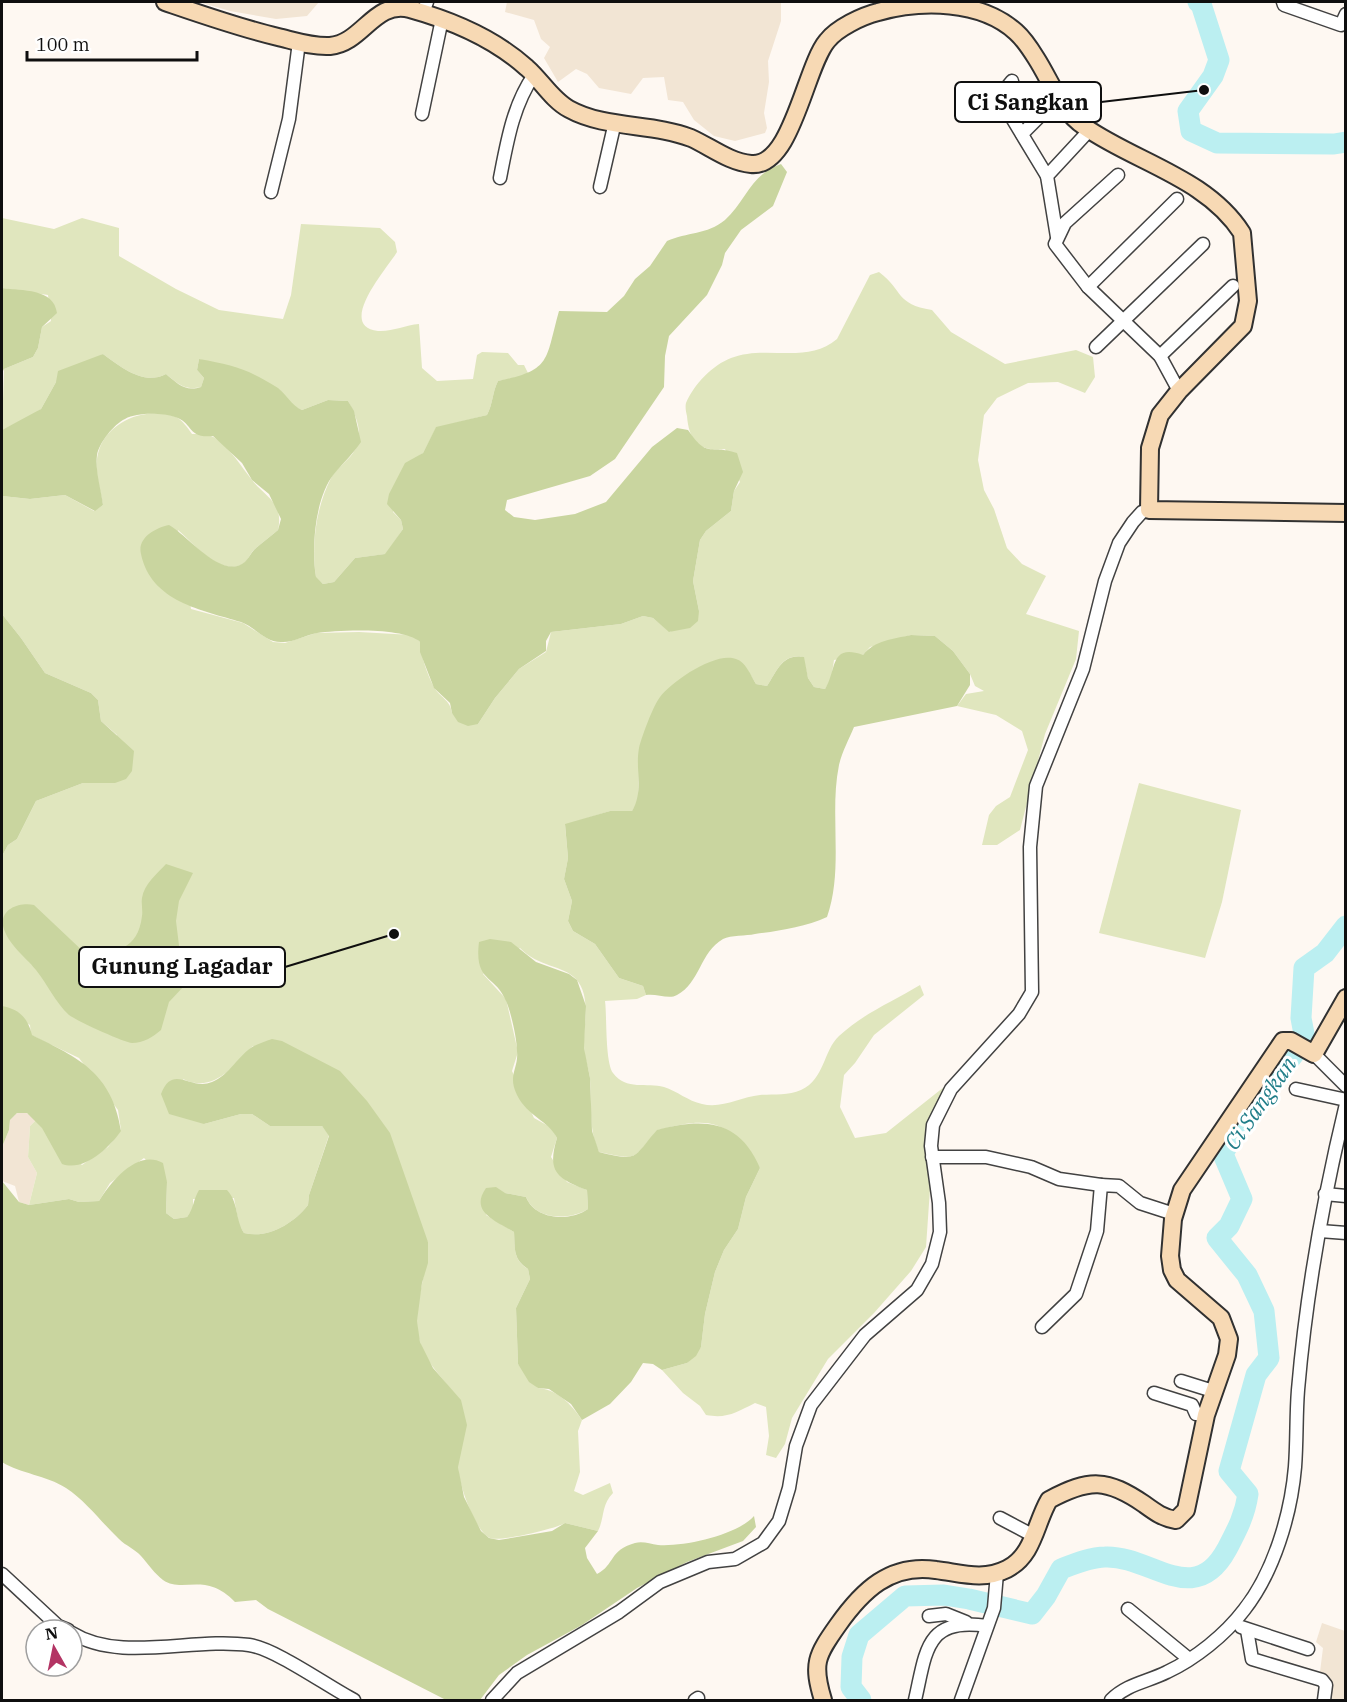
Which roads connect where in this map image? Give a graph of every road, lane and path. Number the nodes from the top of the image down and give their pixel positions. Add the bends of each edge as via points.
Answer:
1 (165, 2) edge
2 (1283, 2) edge
3 (425, 7) edge
4 (1346, 14) edge
5 (442, 19) junction
6 (299, 42) junction
7 (534, 75) junction
8 (1012, 81) dead end
9 (1047, 109) dead end
10 (422, 114) dead end
11 (615, 122) junction
12 (1022, 134) junction
13 (1085, 135) dead end
14 (1118, 175) dead end
15 (1047, 176) junction
16 (500, 178) dead end
17 (600, 187) dead end
18 (271, 192) dead end
19 (1177, 199) dead end
20 (1057, 237) junction
21 (1203, 244) dead end
22 (1088, 286) junction
23 (1233, 286) dead end
24 (1125, 321) junction
25 (1096, 347) dead end
26 (1160, 356) junction
27 (1179, 392) junction
28 (1149, 510) junction
29 (1346, 513) edge
30 (1346, 998) edge
31 (1306, 1050) junction
32 (1346, 1086) edge
33 (1296, 1089) dead end
34 (1346, 1102) edge
35 (932, 1157) junction
36 (1101, 1185) junction
37 (1325, 1194) junction
38 (1346, 1196) edge
39 (1169, 1212) junction
40 (1320, 1231) junction
41 (1346, 1233) edge
42 (1042, 1326) dead end
43 (1181, 1381) dead end
44 (1209, 1389) junction
45 (1154, 1393) dead end
46 (1201, 1414) junction
47 (1000, 1518) dead end
48 (1028, 1532) junction
49 (997, 1573) junction
50 (2, 1574) edge
51 (1128, 1609) dead end
52 (929, 1616) dead end
53 (49, 1618) edge
54 (967, 1622) junction
55 (1233, 1623) junction
56 (987, 1626) junction
57 (1247, 1630) junction
58 (84, 1640) edge
59 (1308, 1649) dead end
60 (1189, 1659) junction
61 (354, 1701) edge
62 (492, 1701) edge
63 (823, 1701) edge
64 (915, 1701) edge
65 (961, 1701) edge
66 (1111, 1701) edge
67 (1324, 1701) edge

1 - 6 street
2 - 4 street via 1341,25
3 - 5 street
3 - 6 street via 393,8 379,13 342,44
5 - 7 street via 504,49
5 - 10 street
6 - 18 street via 289,119
7 - 11 street via 570,110
7 - 16 street via 512,122
8 - 12 street via 1005,88 1004,98
9 - 12 street
11 - 17 street
11 - 27 street via 686,136 741,162 759,164 784,141 807,79 825,42 834,35 879,11 916,5 962,6 995,19 1017,32 1071,117 1192,187 1242,233 1248,300 1244,326
12 - 15 street
13 - 15 street
14 - 20 street via 1065,223
15 - 20 street
19 - 22 street
20 - 22 street via 1057,248
21 - 24 street
22 - 24 street
23 - 26 street
24 - 25 street
24 - 26 street
26 - 27 street
27 - 28 street via 1160,415 1152,437 1147,485
28 - 29 street
28 - 35 street via 1137,517 1119,543 1083,669 1036,786 1030,847 1032,992 1019,1014 951,1089 933,1125
30 - 31 street
31 - 32 street
31 - 39 street via 1283,1041
33 - 34 street
34 - 37 street
35 - 36 street via 986,1157 1031,1167 1059,1179
35 - 62 street via 940,1223 932,1264 917,1290 865,1335 811,1406 796,1446 785,1504 770,1534 745,1555 708,1562 660,1582 619,1612 517,1673
36 - 39 street via 1119,1186 1140,1203
36 - 42 street via 1097,1231 1076,1294
37 - 38 street
37 - 40 street
39 - 44 street via 1170,1256 1177,1280 1214,1310 1228,1333 1227,1355
40 - 41 street
40 - 55 street via 1298,1390 1292,1494 1261,1582
43 - 44 street
44 - 46 street
45 - 46 street via 1192,1405
46 - 48 street via 1190,1500 1176,1520 1164,1519 1119,1487 1102,1483 1049,1500
47 - 48 street
48 - 49 street via 1024,1557
49 - 56 street via 995,1603
49 - 63 street via 967,1576 933,1569 915,1570 878,1580 854,1601 817,1660 816,1681
50 - 53 street
51 - 60 street
52 - 54 street via 946,1614
54 - 56 street
54 - 64 street via 939,1631 930,1643
55 - 57 street
55 - 60 street
56 - 65 street
57 - 59 street
57 - 67 street via 1252,1659 1322,1680 1326,1685
58 - 61 street via 122,1647 230,1643 251,1646 279,1656
60 - 66 street via 1127,1688

